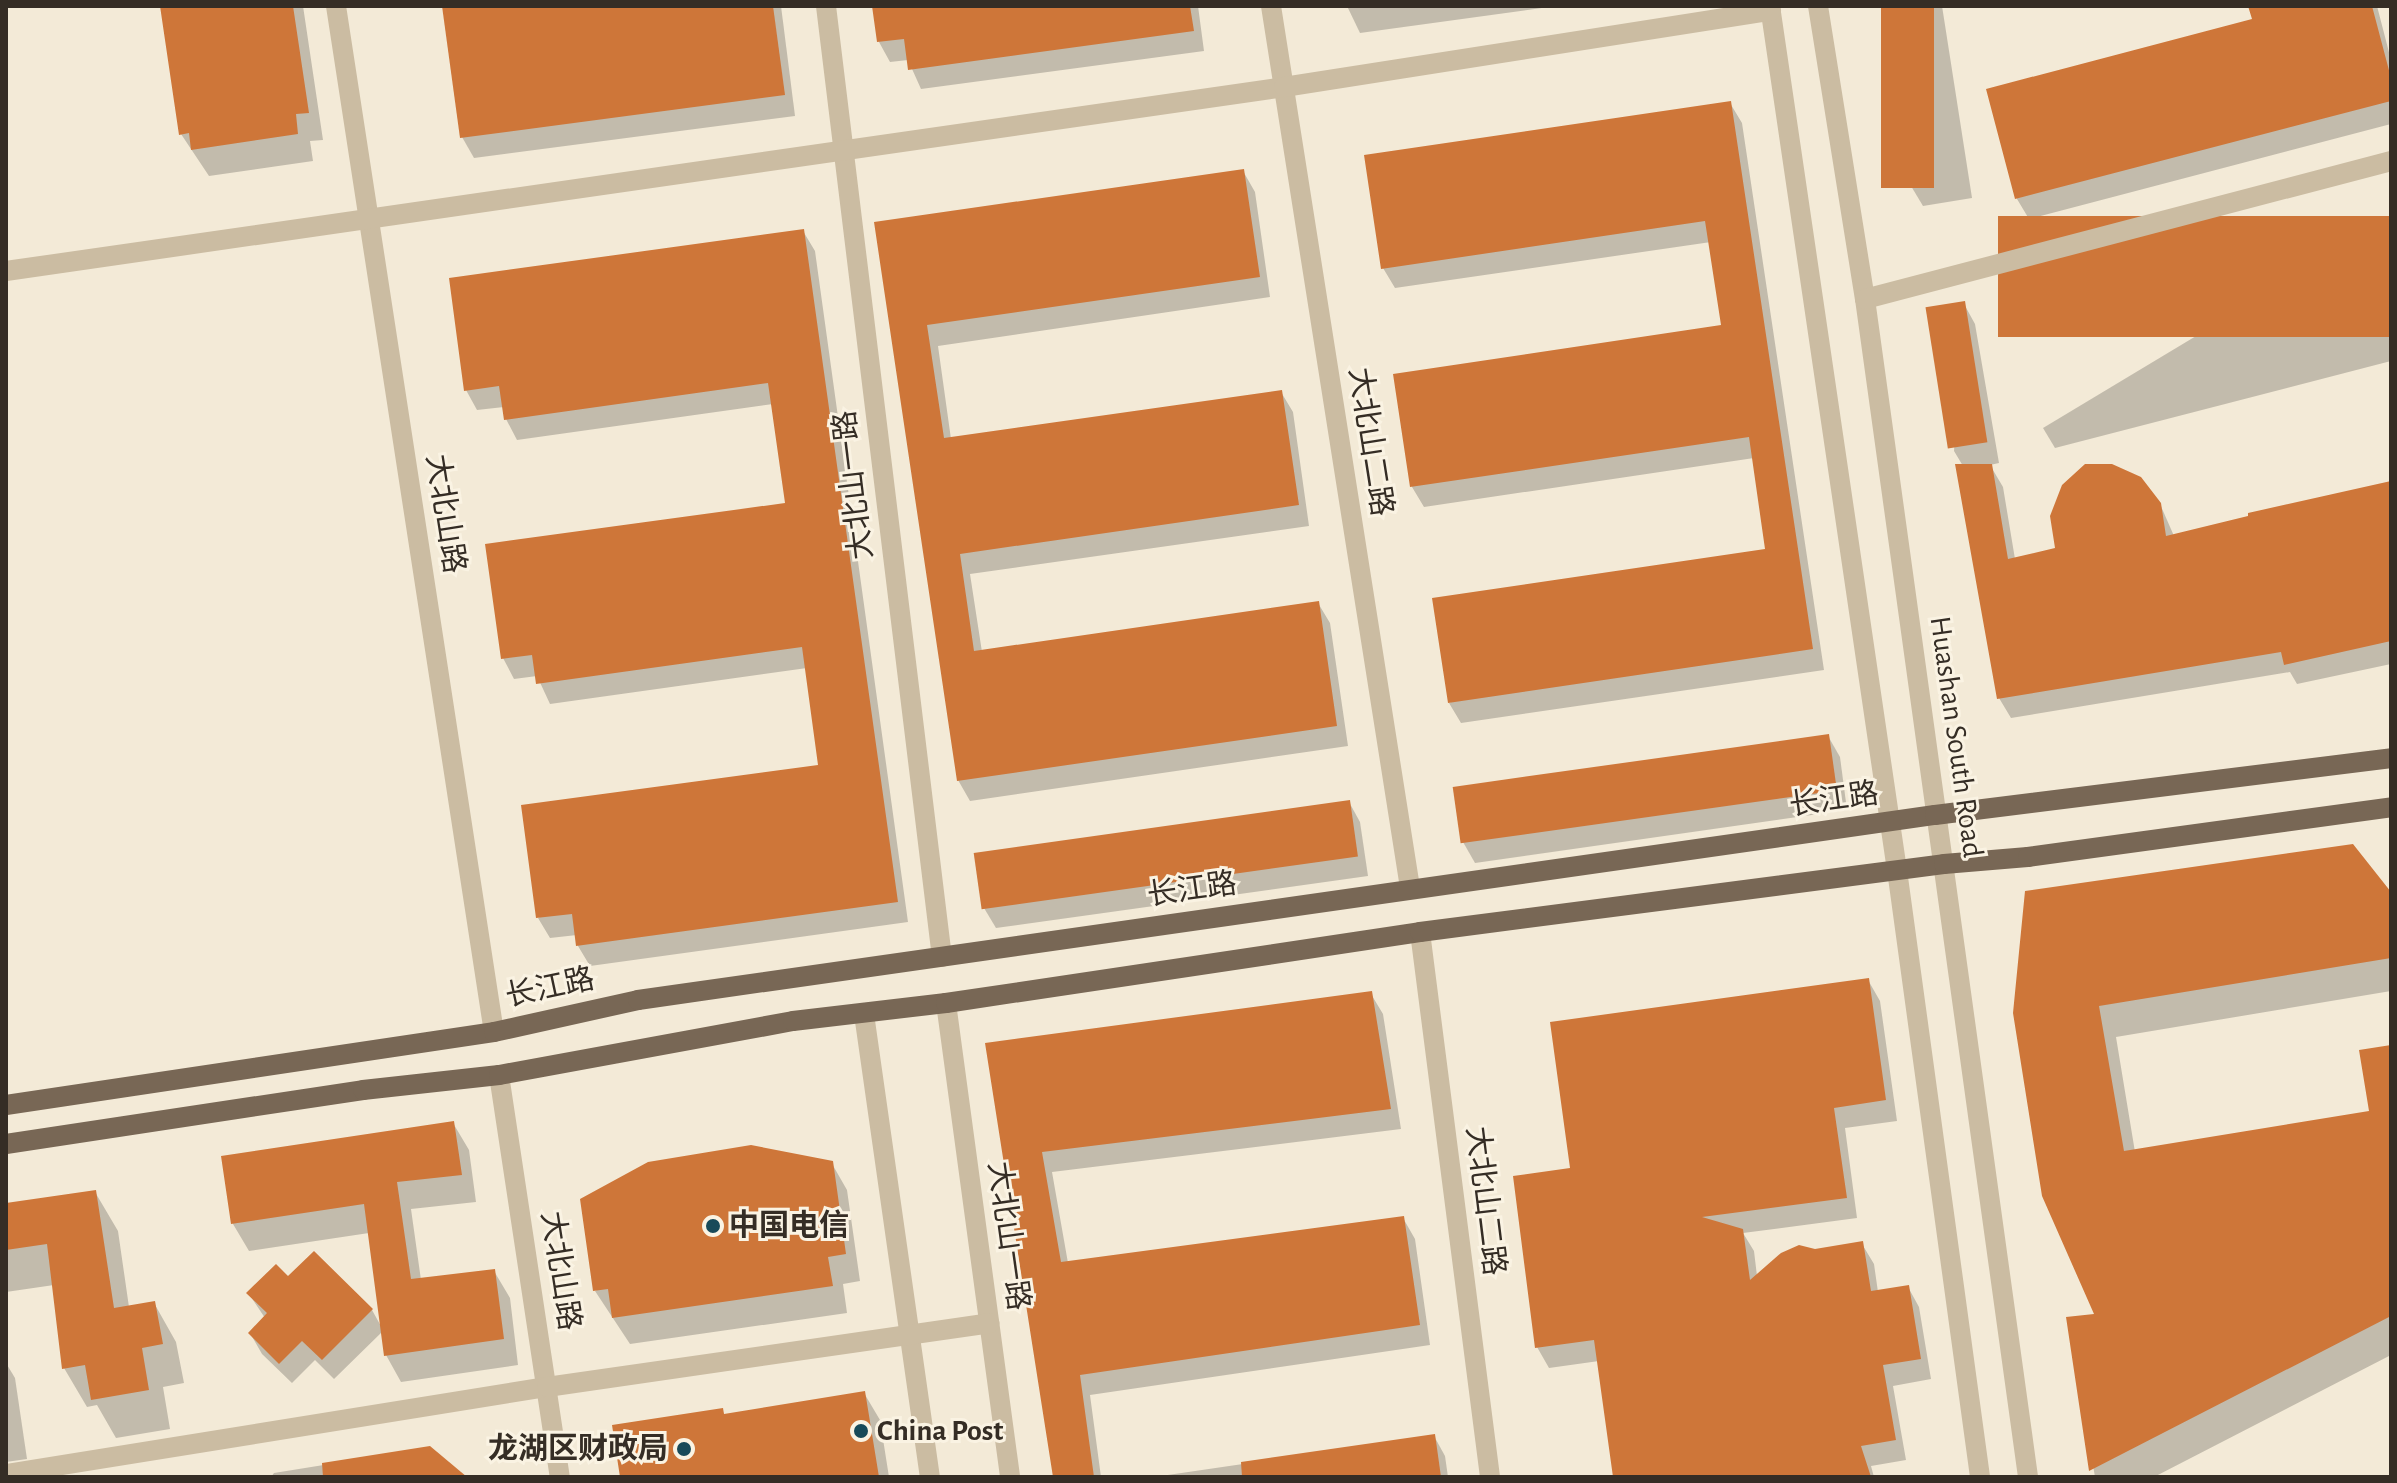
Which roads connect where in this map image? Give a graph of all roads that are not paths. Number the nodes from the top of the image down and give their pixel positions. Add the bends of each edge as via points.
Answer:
1 (336, 6) edge
2 (826, 6) edge
3 (1271, 6) edge
4 (1818, 6) edge
5 (1770, 8) edge
6 (1284, 87) junction
7 (844, 148) junction
8 (2391, 161) edge
9 (369, 217) junction
10 (6, 271) edge
11 (1865, 299) junction
12 (2391, 758) edge
13 (2391, 807) edge
14 (1935, 815) junction
15 (1890, 823) junction
16 (1944, 864) junction
17 (1897, 870) junction
18 (1410, 888) junction
19 (1420, 932) junction
20 (942, 957) junction
21 (946, 1003) junction
22 (864, 1014) junction
23 (494, 1032) junction
24 (499, 1075) junction
25 (6, 1105) edge
26 (6, 1144) edge
27 (989, 1323) junction
28 (910, 1334) junction
29 (547, 1387) junction
30 (6, 1474) edge
31 (560, 1477) edge
32 (930, 1477) edge
33 (1010, 1477) edge
34 (1490, 1477) edge
35 (1980, 1477) edge
36 (2028, 1477) edge

1 - 9 street, 大北山路
2 - 7 street, 大北山一路
3 - 6 street, 大北山二路
4 - 11 street, Huashan South Road
5 - 6 street
5 - 15 street
6 - 7 street
6 - 18 street, 大北山二路
7 - 9 street
7 - 20 street, 大北山一路
8 - 11 street
9 - 10 street
9 - 23 street, 大北山路
11 - 14 street, Huashan South Road
12 - 14 main road, 长江路
13 - 16 main road
14 - 15 main road, 长江路
14 - 16 street, Huashan South Road
15 - 17 street
15 - 18 main road, 长江路
16 - 17 main road
16 - 36 street, Huashan South Road
17 - 19 main road
17 - 35 street
18 - 20 main road, 长江路
19 - 21 main road
19 - 34 street, 大北山二路
20 - 23 main road, 长江路 via 638,1000
21 - 22 main road
21 - 27 street, 大北山一路
22 - 24 main road via 793,1021
22 - 28 street
23 - 25 main road, 长江路
24 - 26 main road
24 - 29 street, 大北山路
27 - 28 street
27 - 33 street, 大北山一路
28 - 29 street
28 - 32 street
29 - 30 street
29 - 31 street, 大北山路

